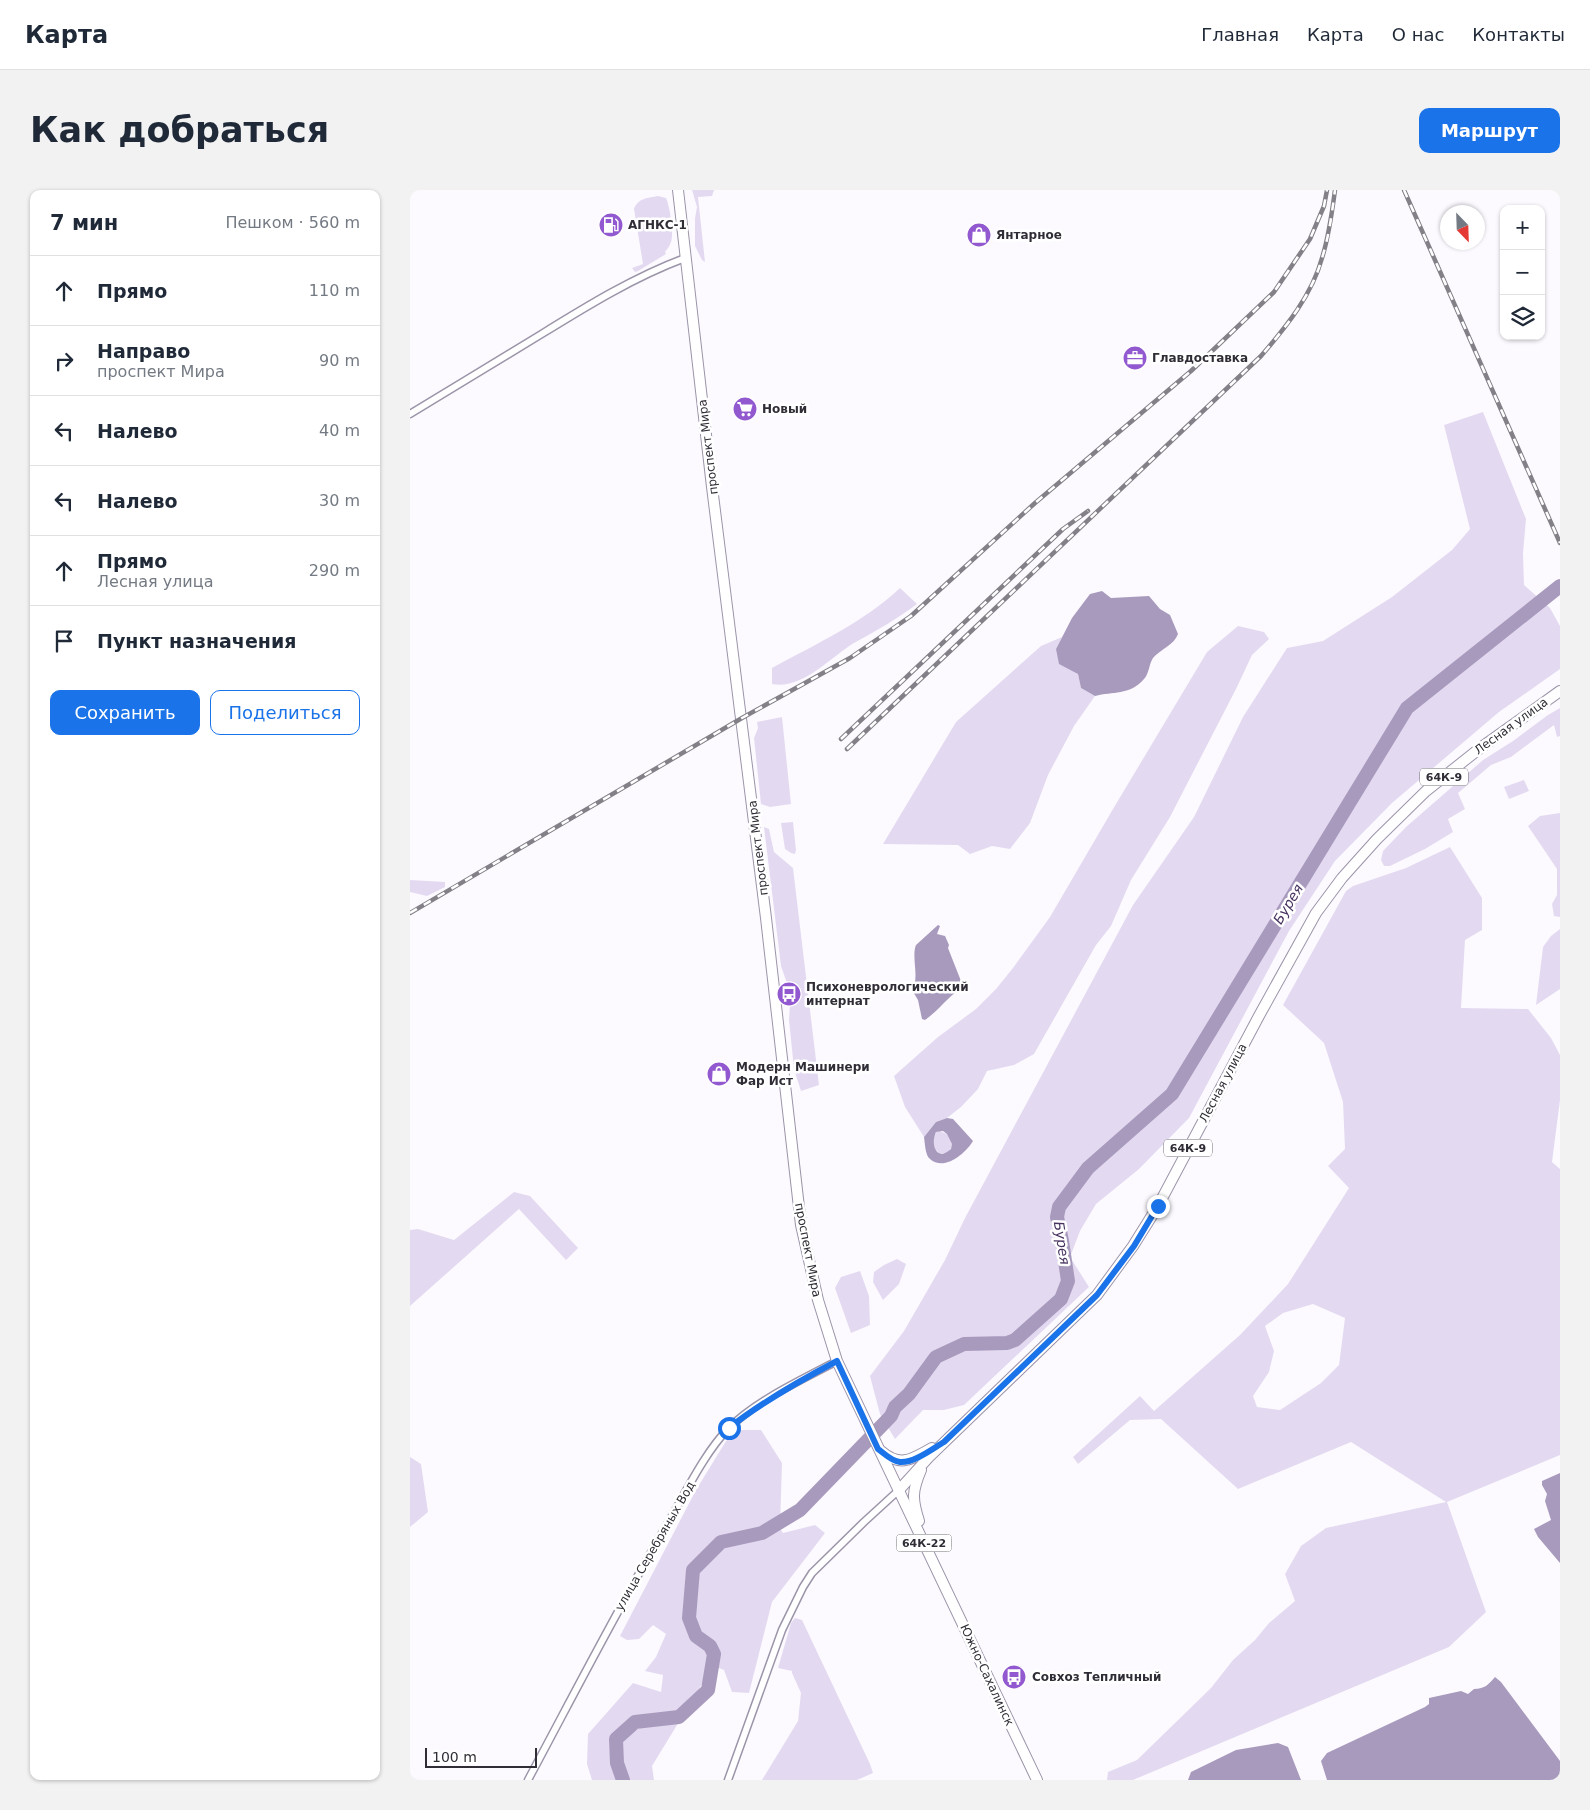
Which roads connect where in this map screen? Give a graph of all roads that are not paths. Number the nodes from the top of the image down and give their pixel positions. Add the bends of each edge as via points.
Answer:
1 (678, 190) edge
2 (685, 258) junction
3 (410, 414) edge
4 (1560, 691) edge
5 (837, 1361) junction
6 (944, 1442) junction
7 (877, 1447) junction
8 (926, 1460) junction
9 (899, 1490) junction
10 (929, 1553) junction
11 (528, 1780) edge
12 (728, 1780) edge
13 (1037, 1780) edge

1 - 2 main road, проспект Мира
2 - 3 street via 634,280
2 - 5 main road, проспект Мира via 801,1225 818,1300
4 - 6 main road, Лесная улица / 64К-9 via 1479,748 1426,791 1342,878 1316,913 1134,1246 1097,1295
5 - 7 main road, проспект Мира
5 - 11 street, улица Серебряных Вод via 753,1409 716,1443 632,1585
6 - 7 main road via 900,1462 889,1458
6 - 8 main road, Лесная улица / 64К-9
7 - 9 main road, проспект Мира
8 - 9 main road, Лесная улица / 64К-9
8 - 10 main road via 914,1485 913,1497
9 - 10 main road, 64К-22
9 - 12 street via 812,1573 803,1587 782,1630
10 - 13 main road, Южно-Сахалинск / 64К-22

